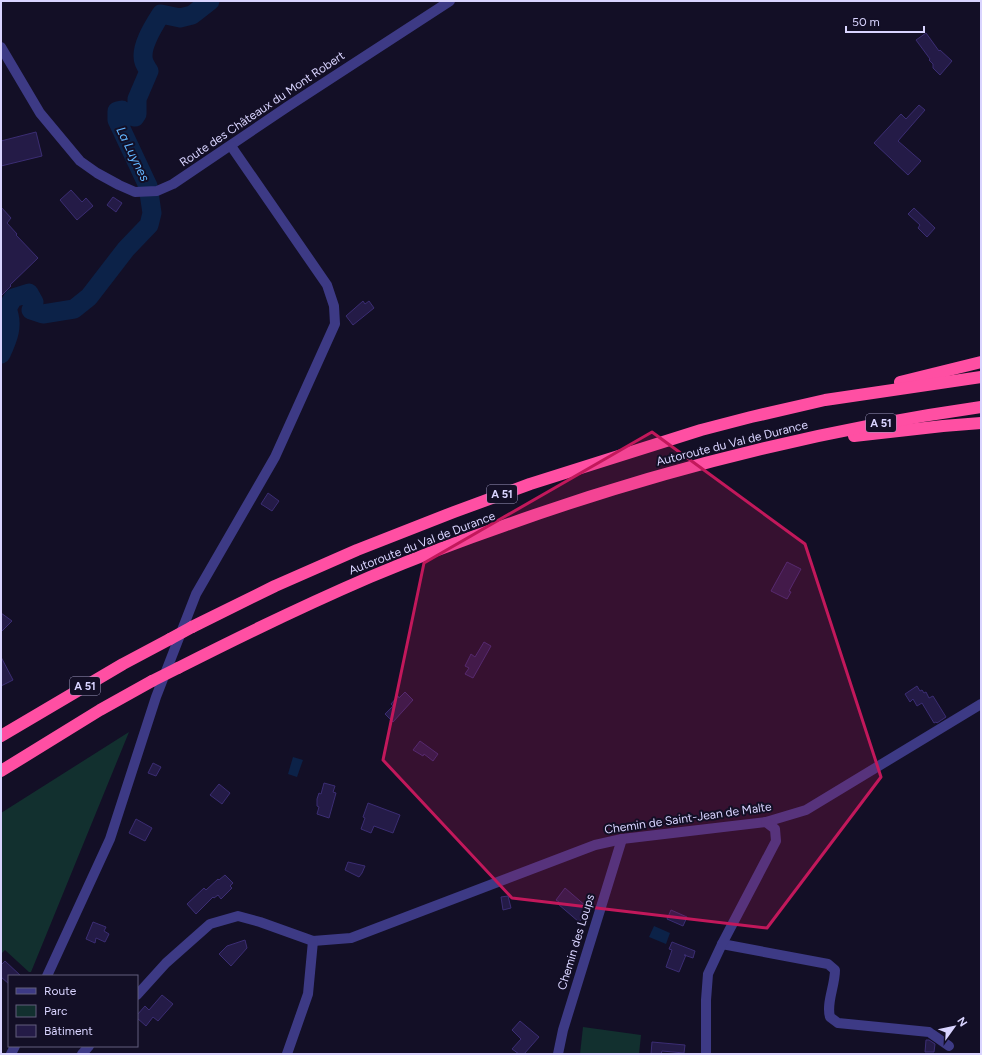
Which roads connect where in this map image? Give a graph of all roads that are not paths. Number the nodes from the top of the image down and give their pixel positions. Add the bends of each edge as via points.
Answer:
1 (450, 1) edge
2 (1, 47) edge
3 (4, 56) edge
4 (231, 146) junction
5 (981, 362) edge
6 (981, 377) edge
7 (825, 400) junction
8 (981, 407) edge
9 (981, 423) edge
10 (781, 444) junction
11 (981, 704) edge
12 (1, 736) edge
13 (1, 772) edge
14 (766, 822) junction
15 (622, 839) junction
16 (313, 941) junction
17 (722, 944) junction
18 (47, 975) edge
19 (138, 994) edge
20 (949, 1046) dead end
21 (287, 1054) edge
22 (558, 1054) edge
23 (706, 1054) edge

1 - 4 street, Route des Châteaux du Mont Robert
2 - 3 street, Route des Châteaux du Mont Robert
3 - 4 street, Route des Châteaux du Mont Robert via 40,113 80,161 97,174 135,192 157,191 174,184
4 - 18 street via 327,285 334,306 334,324 275,457 196,594 156,698 110,838
5 - 7 highway
6 - 7 highway, Autoroute du Val de Durance / A 51
7 - 12 highway, Autoroute du Val de Durance / A 51, bridge via 701,430 530,484 357,550 275,586 192,627 116,668
8 - 10 highway, Autoroute du Val de Durance / A 51 via 894,420
9 - 10 highway
10 - 13 highway, Autoroute du Val de Durance / A 51, bridge via 634,482 451,544 371,576 271,621 152,681
11 - 14 street, Chemin de Saint-Jean de Malte via 806,810
14 - 15 street, Chemin de Saint-Jean de Malte
14 - 17 street via 775,829 776,841
15 - 16 street, Chemin de Saint-Jean de Malte via 595,845 351,938
15 - 22 street, Chemin des Loups via 563,1030
16 - 19 street via 238,916 210,924 166,963
16 - 21 street via 308,994
17 - 20 street via 828,964 835,970 828,1010 830,1017 838,1023 929,1032
17 - 23 street via 708,974

